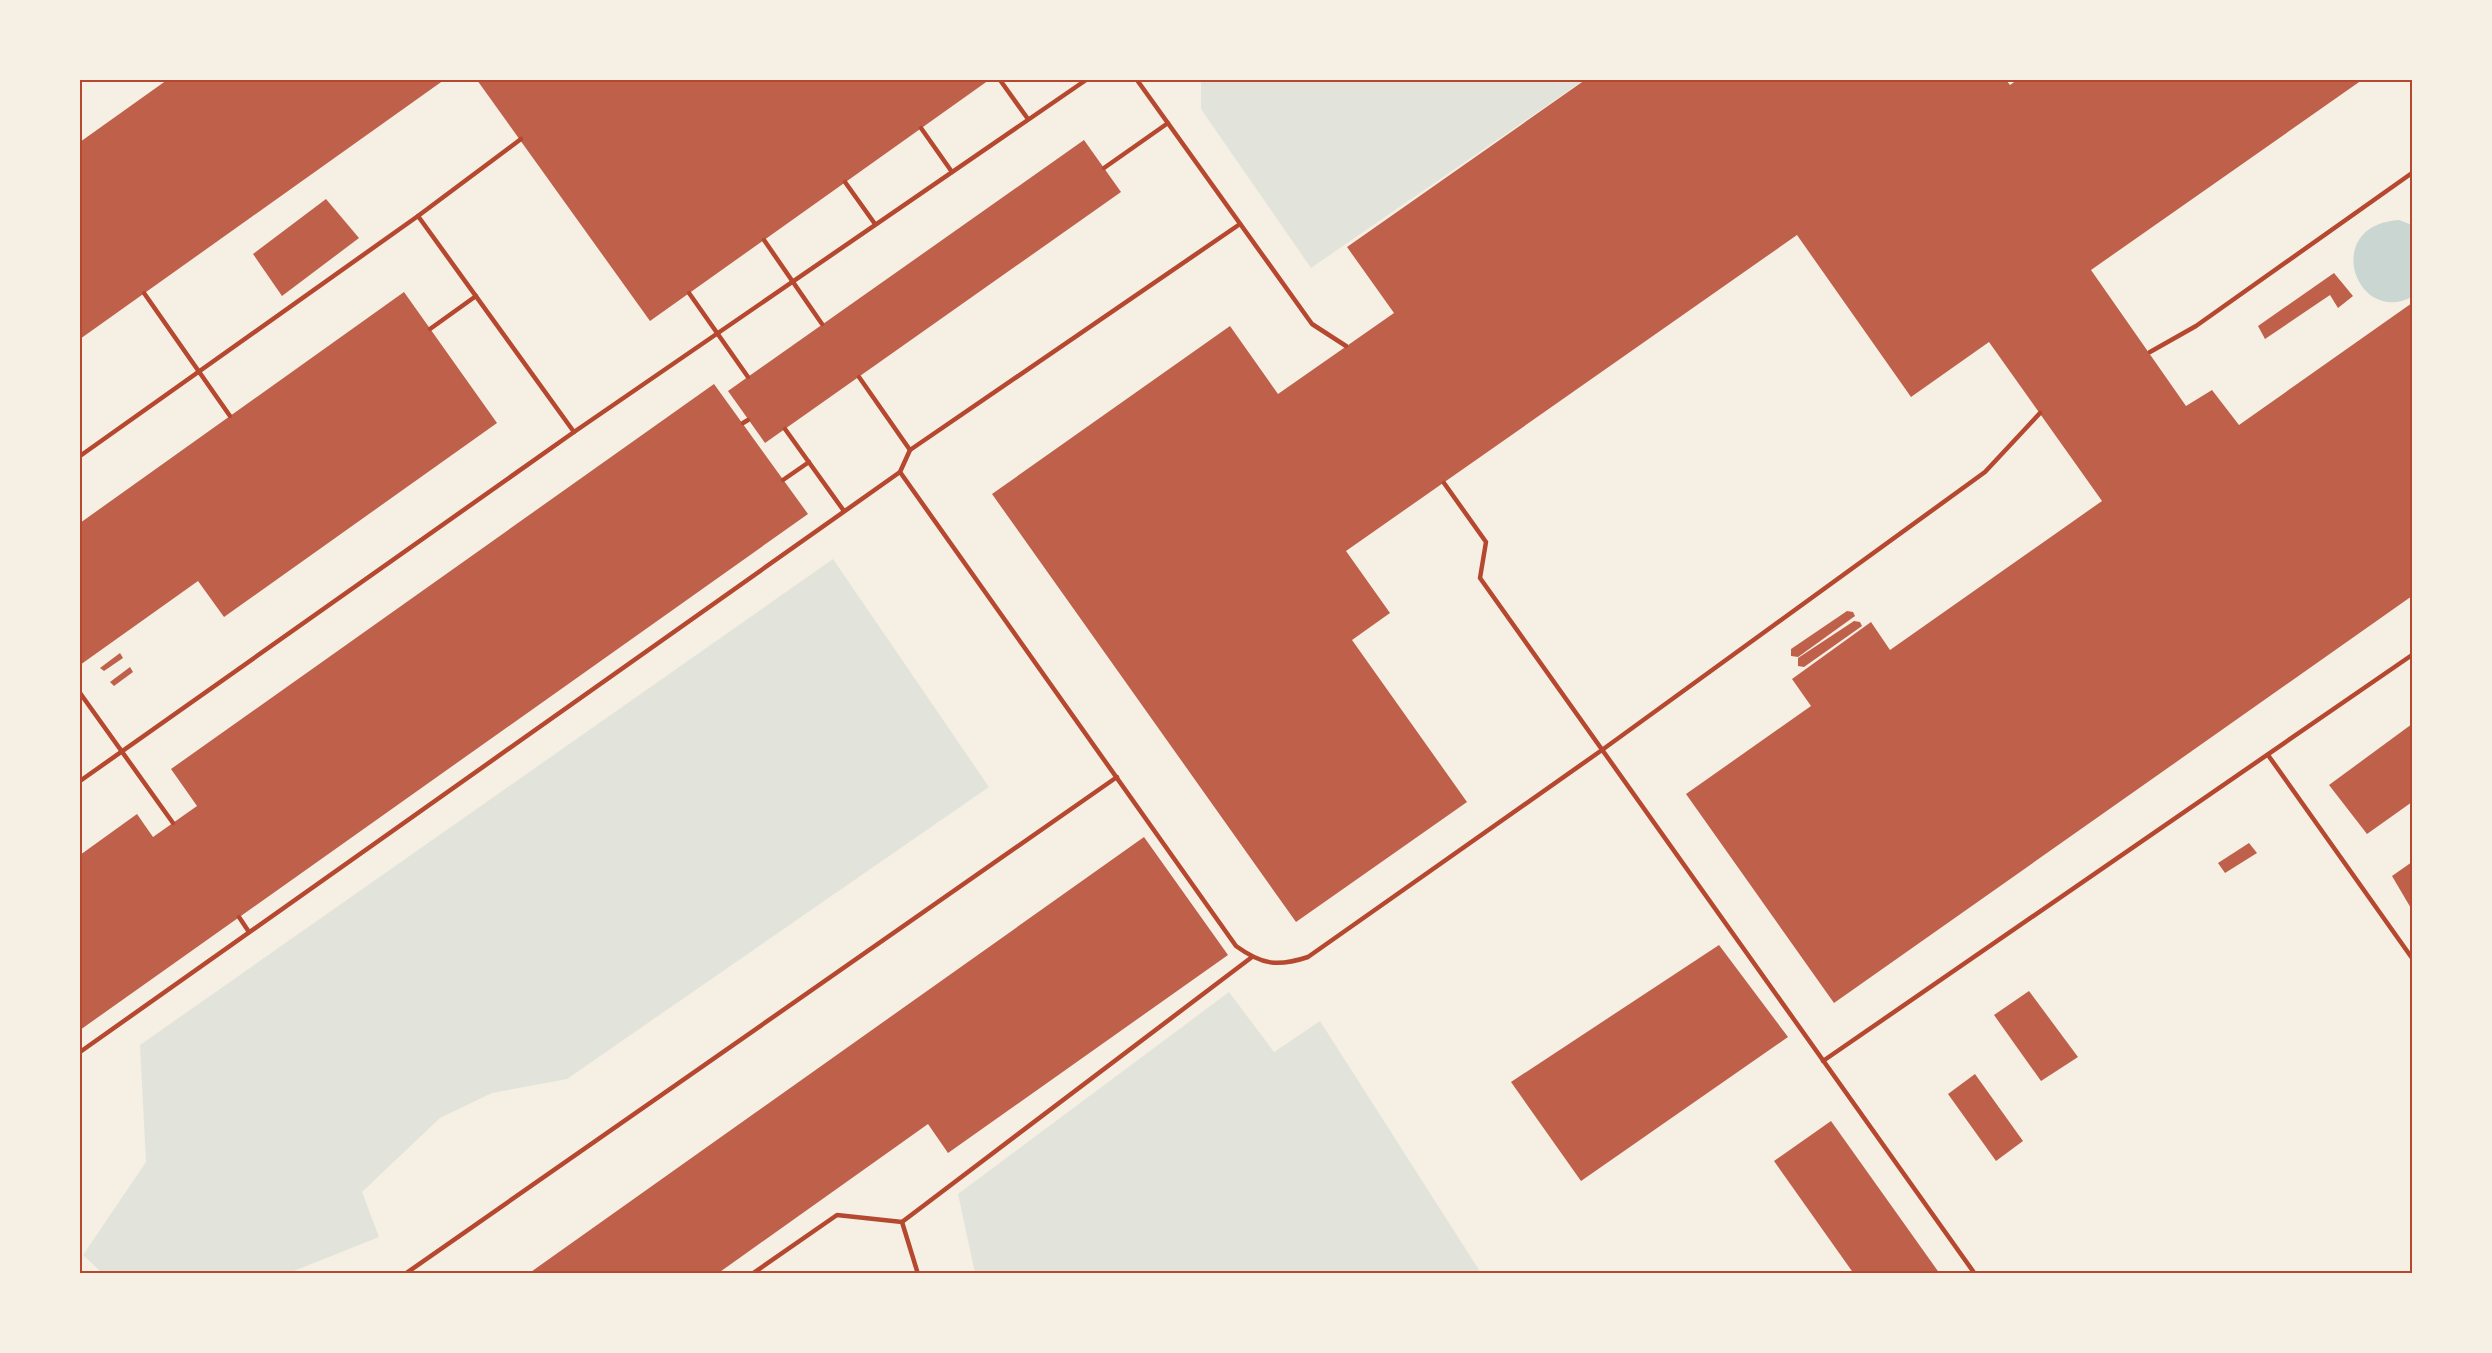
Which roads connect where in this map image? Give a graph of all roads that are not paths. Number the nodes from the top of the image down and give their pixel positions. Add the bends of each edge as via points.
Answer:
1 (1000, 80) edge
2 (1086, 80) edge
3 (1137, 80) edge
4 (1028, 119) junction
5 (1168, 123) junction
6 (921, 128) dead end
7 (520, 139) dead end
8 (1104, 168) dead end
9 (952, 172) junction
10 (2412, 173) edge
11 (845, 182) dead end
12 (418, 216) junction
13 (875, 224) junction
14 (1240, 224) junction
15 (764, 240) dead end
16 (793, 282) junction
17 (144, 293) dead end
18 (689, 293) dead end
19 (476, 296) junction
20 (822, 324) dead end
21 (430, 329) dead end
22 (717, 333) junction
23 (1346, 346) dead end
24 (2150, 352) dead end
25 (199, 371) junction
26 (748, 377) dead end
27 (859, 377) dead end
28 (2040, 413) dead end
29 (230, 416) dead end
30 (748, 420) dead end
31 (743, 423) dead end
32 (785, 429) dead end
33 (574, 432) junction
34 (910, 450) junction
35 (80, 456) edge
36 (809, 462) junction
37 (900, 472) junction
38 (783, 480) dead end
39 (1444, 483) dead end
40 (844, 511) junction
41 (2412, 655) edge
42 (80, 693) edge
43 (1602, 750) junction
44 (122, 751) junction
45 (2268, 755) junction
46 (1116, 777) junction
47 (80, 781) edge
48 (173, 823) dead end
49 (238, 917) dead end
50 (249, 932) junction
51 (1252, 957) junction
52 (2412, 958) edge
53 (80, 1052) edge
54 (1823, 1060) junction
55 (902, 1222) junction
56 (405, 1274) edge
57 (752, 1274) edge
58 (918, 1274) edge
59 (1975, 1274) edge

1 - 4 lane
2 - 4 lane
3 - 5 lane
4 - 9 lane
5 - 8 lane
5 - 14 lane
6 - 9 lane
7 - 12 lane
9 - 13 lane
10 - 24 lane via 2196,326
11 - 13 lane
12 - 19 lane
12 - 25 lane
13 - 16 lane
14 - 23 lane via 1312,324
14 - 34 lane
15 - 16 lane
16 - 20 lane
16 - 22 lane
17 - 25 lane
18 - 22 lane
19 - 21 lane
19 - 33 lane
22 - 26 lane
22 - 33 lane
25 - 29 lane
25 - 35 lane
27 - 34 lane
28 - 43 lane via 1985,472
30 - 31 lane
32 - 36 lane
33 - 44 lane
34 - 37 lane
36 - 38 lane
36 - 40 lane
37 - 40 lane
37 - 46 lane
39 - 43 lane via 1486,542 1480,579
40 - 50 lane
41 - 45 lane
42 - 44 lane
43 - 51 lane via 1308,957 1270,963
43 - 54 lane
44 - 47 lane
44 - 48 lane
45 - 52 lane
45 - 54 lane
46 - 51 lane via 1236,946
46 - 56 lane
49 - 50 lane
50 - 53 lane
51 - 55 lane
54 - 59 lane
55 - 57 lane via 837,1215
55 - 58 lane

